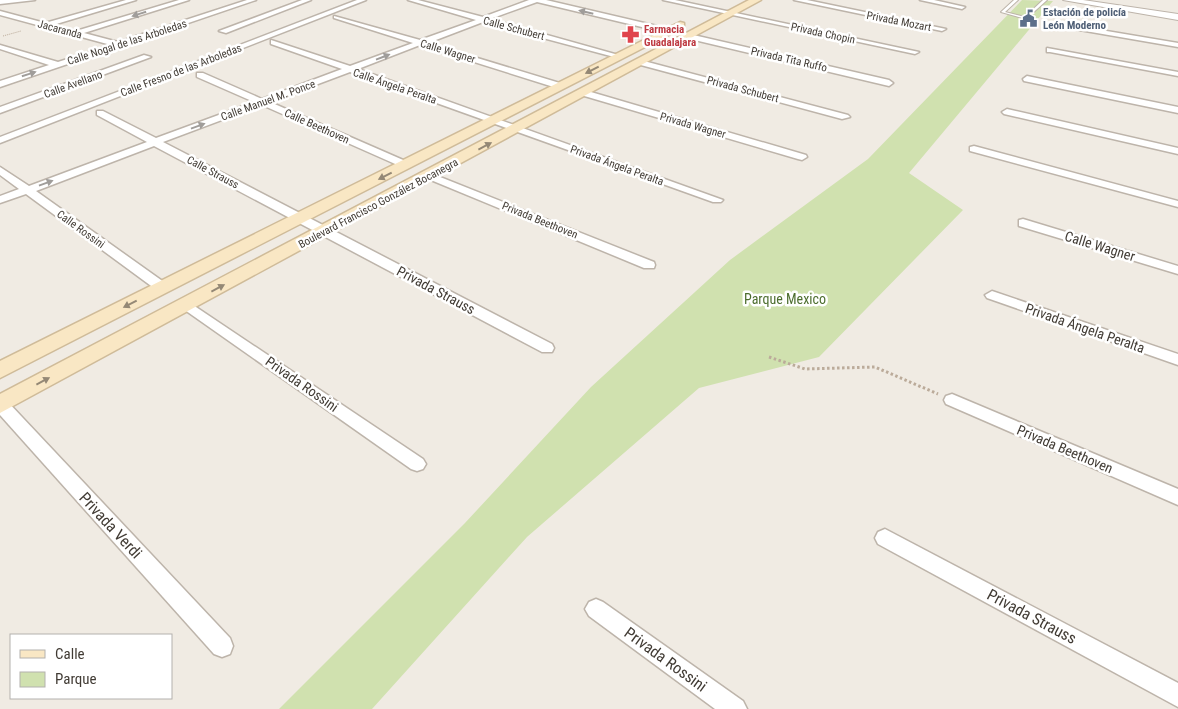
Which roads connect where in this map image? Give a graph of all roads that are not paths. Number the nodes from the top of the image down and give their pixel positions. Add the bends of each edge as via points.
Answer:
1 (32, 0) edge
2 (133, 0) edge
3 (186, 0) edge
4 (240, 0) edge
5 (253, 0) edge
6 (308, 0) edge
7 (363, 0) edge
8 (411, 0) edge
9 (536, 0) edge
10 (666, 0) edge
11 (756, 0) edge
12 (797, 0) edge
13 (923, 0) edge
14 (1016, 0) edge
15 (1045, 0) edge
16 (1068, 0) edge
17 (1098, 0) edge
18 (0, 2) edge
19 (730, 7) edge
20 (962, 7) dead end
21 (710, 10) junction
22 (1178, 12) edge
23 (0, 13) edge
24 (336, 17) dead end
25 (1178, 17) edge
26 (485, 20) junction
27 (44, 24) junction
28 (1062, 25) dead end
29 (942, 29) dead end
30 (223, 31) dead end
31 (667, 31) junction
32 (77, 33) junction
33 (689, 36) junction
34 (110, 42) junction
35 (274, 42) dead end
36 (422, 43) junction
37 (120, 45) junction
38 (1178, 45) edge
39 (0, 47) edge
40 (1050, 50) dead end
41 (915, 52) dead end
42 (620, 55) junction
43 (147, 57) dead end
44 (642, 61) junction
45 (54, 63) junction
46 (349, 70) junction
47 (1178, 74) edge
48 (200, 75) dead end
49 (1027, 78) dead end
50 (889, 82) dead end
51 (0, 84) edge
52 (560, 86) junction
53 (584, 93) junction
54 (264, 102) junction
55 (0, 110) edge
56 (1178, 110) edge
57 (1007, 112) dead end
58 (100, 113) dead end
59 (845, 117) dead end
60 (494, 121) junction
61 (516, 129) junction
62 (0, 140) edge
63 (155, 142) junction
64 (974, 149) dead end
65 (1178, 150) edge
66 (802, 157) dead end
67 (406, 165) junction
68 (0, 170) edge
69 (430, 176) junction
70 (27, 190) junction
71 (0, 200) edge
72 (717, 200) dead end
73 (1178, 204) edge
74 (301, 218) junction
75 (1023, 223) dead end
76 (325, 231) junction
77 (649, 265) dead end
78 (1178, 270) edge
79 (163, 288) junction
80 (992, 295) dead end
81 (187, 305) junction
82 (547, 348) dead end
83 (1178, 360) edge
84 (0, 370) edge
85 (952, 400) road end
86 (0, 404) edge
87 (417, 464) dead end
88 (1178, 497) edge
89 (885, 538) dead end
90 (596, 609) dead end
91 (222, 646) dead end
92 (1178, 695) edge
93 (735, 709) edge

1 - 18 street
2 - 27 street
3 -> 32 street
4 - 34 street, Calle Nogal de las Arboledas
5 - 37 street, Calle Nogal de las Arboledas
6 - 30 street
7 - 62 street, Calle Fresno de las Arboledas
8 - 26 street, Calle Schubert
9 - 26 street, Calle Manuel M. Ponce
31 -> 9 street
10 - 21 street
11 - 19 main road, Boulevard Francisco González Bocanegra
12 - 29 street, Privada Mozart
13 - 20 street
14 - 15 lane via 1004,12 1026,18
16 - 25 street
17 - 22 street
19 - 21 main road, Boulevard Francisco González Bocanegra
19 - 33 main road, Boulevard Francisco González Bocanegra
19 - 41 street, Privada Chopin
21 - 31 main road, Boulevard Francisco González Bocanegra
23 - 27 street, Jacaranda
24 - 36 street, Calle Wagner
26 - 36 street, Calle Manuel M. Ponce
26 - 42 street, Calle Schubert
27 - 32 street, Jacaranda
28 - 38 street
31 - 42 main road, Boulevard Francisco González Bocanegra
32 - 34 street, Jacaranda
33 - 44 main road, Boulevard Francisco González Bocanegra
33 - 50 street, Privada Tita Ruffo
34 - 37 street, Jacaranda
34 - 45 street, Calle Nogal de las Arboledas
35 - 46 street, Calle Ángela Peralta
46 -> 36 street, Calle Manuel M. Ponce
36 - 52 street, Calle Wagner
37 - 45 street, Calle Nogal de las Arboledas
39 - 45 street
40 - 47 street
42 - 44 main road
42 -> 52 main road, Boulevard Francisco González Bocanegra
43 - 55 street, Calle Avellano
44 - 53 main road, Boulevard Francisco González Bocanegra
44 - 59 street, Privada Schubert
51 -> 45 street, Calle Nogal de las Arboledas
46 - 54 street, Calle Manuel M. Ponce
46 - 60 street, Calle Ángela Peralta
48 - 54 street, Calle Beethoven
49 - 56 street
52 - 60 main road, Boulevard Francisco González Bocanegra
53 - 61 main road, Boulevard Francisco González Bocanegra
53 - 66 street, Privada Wagner
63 -> 54 street, Calle Manuel M. Ponce
54 - 67 street, Calle Beethoven
57 - 65 street
58 - 63 street, Calle Strauss
60 - 61 street, Calle Ángela Peralta
60 - 67 main road, Boulevard Francisco González Bocanegra
69 -> 61 main road, Boulevard Francisco González Bocanegra
61 - 72 street, Privada Ángela Peralta
70 -> 63 street, Calle Manuel M. Ponce
63 - 74 street, Calle Strauss
64 - 73 street
67 -> 74 main road, Boulevard Francisco González Bocanegra
68 - 70 street, Calle Rossini
69 - 76 main road, Boulevard Francisco González Bocanegra
69 - 77 street, Privada Beethoven
70 - 71 street, Calle Manuel M. Ponce
70 - 79 street, Calle Rossini
74 - 76 street, Calle Strauss
74 - 79 main road, Boulevard Francisco González Bocanegra
75 - 78 street, Calle Wagner
81 -> 76 main road, Boulevard Francisco González Bocanegra
76 - 82 street, Privada Strauss
79 -> 84 main road, Boulevard Francisco González Bocanegra
80 - 83 street, Privada Ángela Peralta
86 -> 81 main road, Boulevard Francisco González Bocanegra
81 - 87 street, Privada Rossini
85 - 88 street, Privada Beethoven
86 - 91 street, Privada Verdi
89 - 92 street, Privada Strauss
90 - 93 street, Privada Rossini

